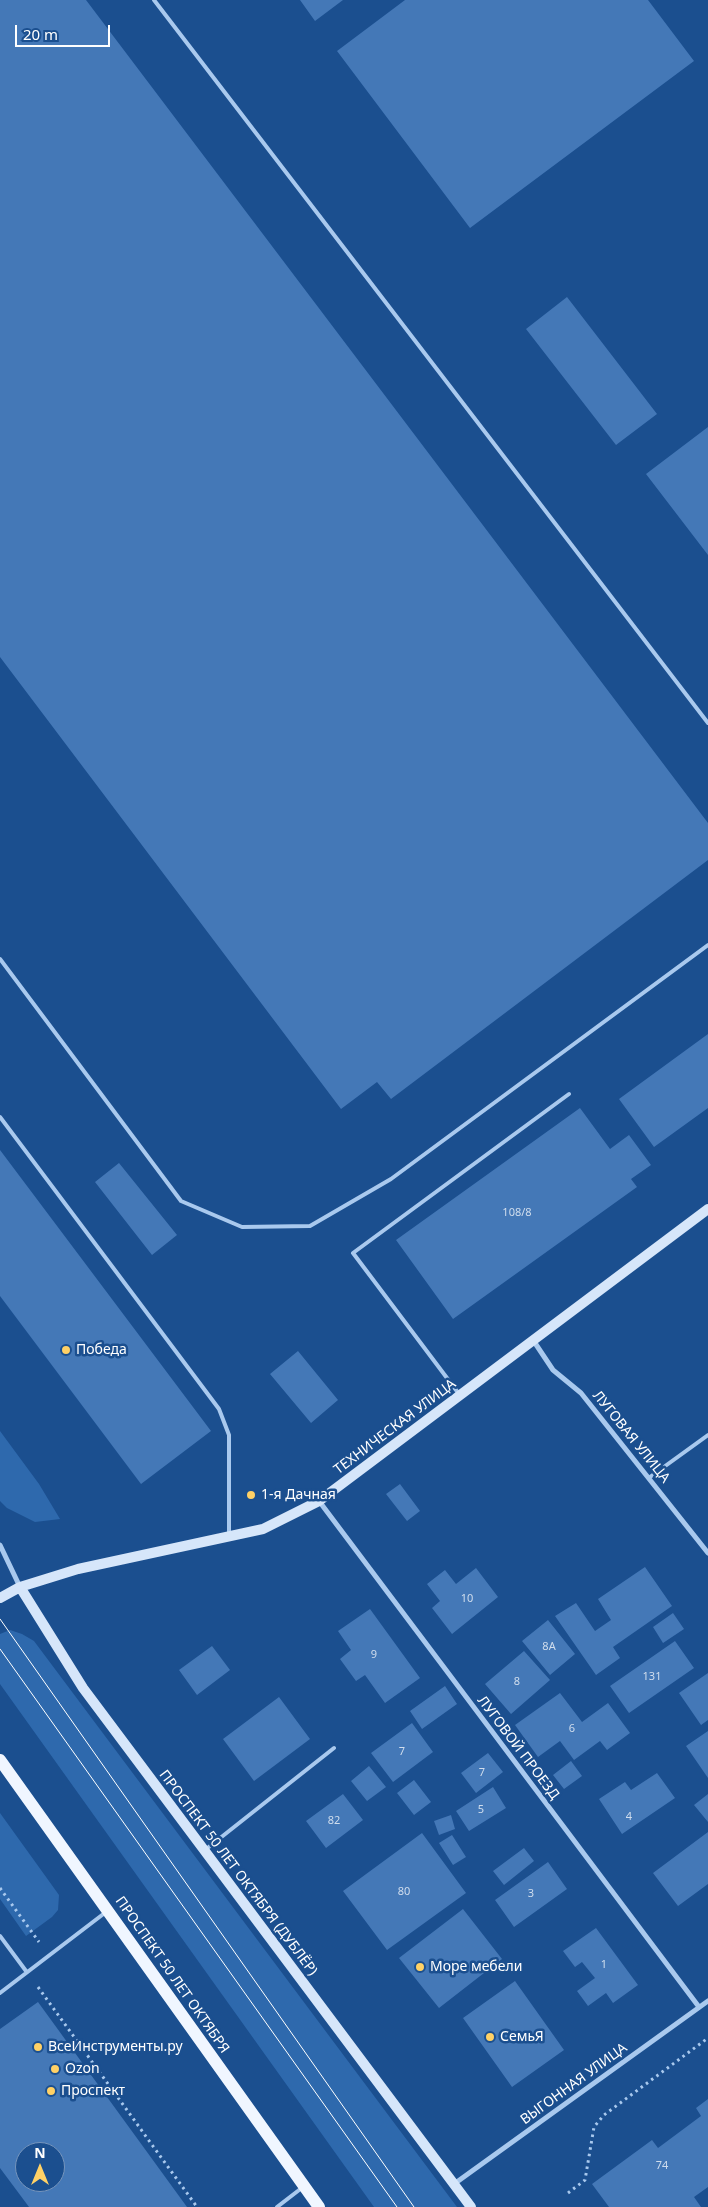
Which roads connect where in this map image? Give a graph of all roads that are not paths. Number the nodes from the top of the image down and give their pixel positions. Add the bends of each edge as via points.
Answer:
1 (154, 0) edge
2 (708, 723) edge
3 (708, 945) edge
4 (0, 959) edge
5 (569, 1094) dead end
6 (0, 1117) edge
7 (708, 1209) edge
8 (533, 1340) junction
9 (460, 1396) junction
10 (708, 1435) edge
11 (650, 1477) junction
12 (319, 1502) junction
13 (228, 1537) junction
14 (0, 1545) edge
15 (708, 1553) edge
16 (20, 1587) junction
17 (0, 1598) edge
18 (334, 1748) dead end
19 (0, 1760) edge
20 (204, 1850) junction
21 (108, 1911) junction
22 (0, 1936) edge
23 (26, 1971) junction
24 (0, 1993) edge
25 (708, 2001) edge
26 (699, 2007) junction
27 (454, 2184) junction
28 (304, 2187) junction
29 (277, 2207) edge
30 (319, 2207) edge
31 (471, 2207) edge

1 - 2 lane
3 - 4 lane via 390,1179 310,1226 242,1227 181,1201
5 - 9 lane via 353,1252
6 - 13 lane via 219,1409 228,1435
7 - 8 main road, ТЕХНИЧЕСКАЯ УЛИЦА
8 - 9 main road, ТЕХНИЧЕСКАЯ УЛИЦА
8 - 11 street, ЛУГОВАЯ УЛИЦА via 553,1370 581,1392
9 - 12 main road, ТЕХНИЧЕСКАЯ УЛИЦА
10 - 11 lane
11 - 15 street, ЛУГОВАЯ УЛИЦА
12 - 13 main road, ТЕХНИЧЕСКАЯ УЛИЦА via 263,1529
12 - 26 street, ЛУГОВОЙ ПРОЕЗД
13 - 16 main road, ТЕХНИЧЕСКАЯ УЛИЦА via 78,1569
14 - 16 street, ПРОСПЕКТ 50 ЛЕТ ОКТЯБРЯ (ДУБЛЁР)
16 - 17 main road, ТЕХНИЧЕСКАЯ УЛИЦА
16 - 20 main road, ПРОСПЕКТ 50 ЛЕТ ОКТЯБРЯ (ДУБЛЁР) via 83,1688
18 - 20 lane
19 - 21 main road, ПРОСПЕКТ 50 ЛЕТ ОКТЯБРЯ
20 - 27 main road, ПРОСПЕКТ 50 ЛЕТ ОКТЯБРЯ (ДУБЛЁР)
21 - 23 lane
21 - 28 main road, ПРОСПЕКТ 50 ЛЕТ ОКТЯБРЯ
22 - 23 lane
23 - 24 lane
25 - 26 street, ВЫГОННАЯ УЛИЦА
26 - 27 street, ВЫГОННАЯ УЛИЦА
27 - 31 main road, ПРОСПЕКТ 50 ЛЕТ ОКТЯБРЯ (ДУБЛЁР)
28 - 29 lane
28 - 30 main road, ПРОСПЕКТ 50 ЛЕТ ОКТЯБРЯ

